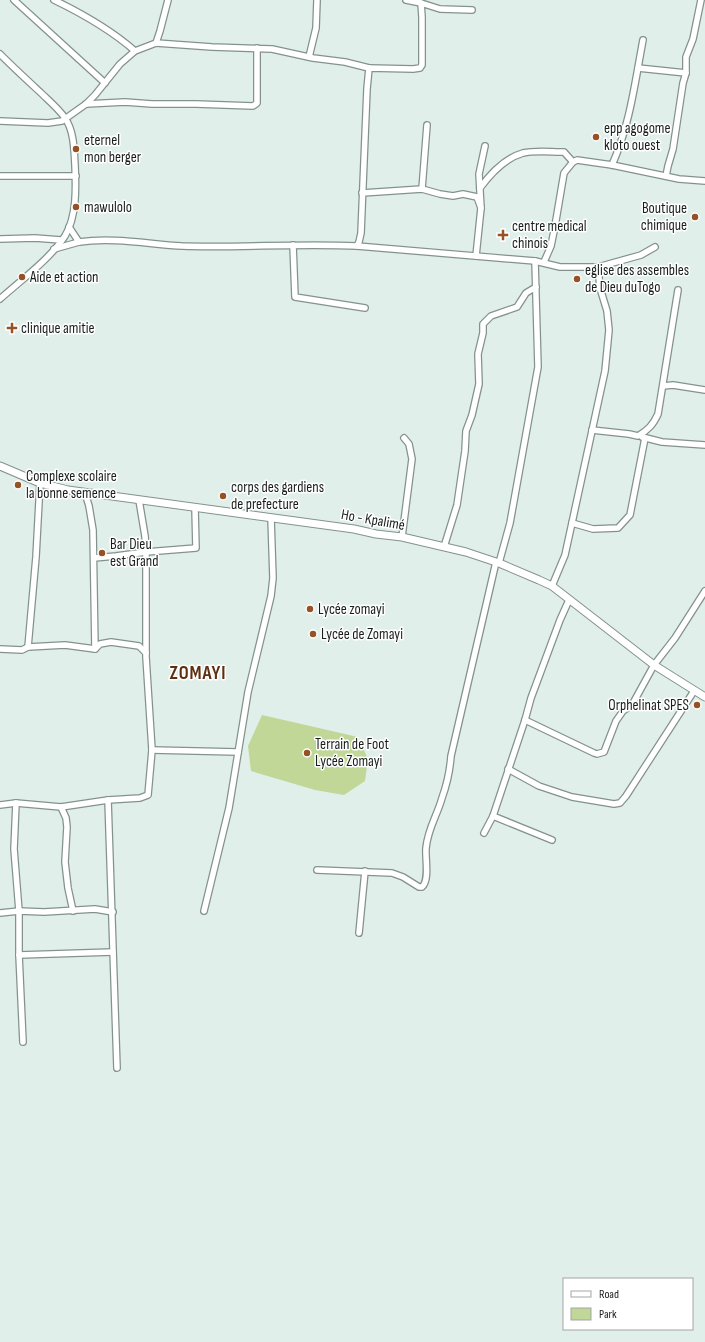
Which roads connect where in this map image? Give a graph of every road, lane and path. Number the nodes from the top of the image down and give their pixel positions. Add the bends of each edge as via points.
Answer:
1 (14, 0) edge
2 (54, 0) edge
3 (168, 0) edge
4 (317, 0) edge
5 (406, 0) edge
6 (701, 0) edge
7 (421, 3) junction
8 (472, 10) dead end
9 (642, 40) dead end
10 (156, 43) junction
11 (257, 48) junction
12 (135, 51) junction
13 (0, 54) edge
14 (309, 57) junction
15 (369, 68) junction
16 (638, 68) junction
17 (686, 73) junction
18 (105, 83) junction
19 (86, 104) junction
20 (66, 119) junction
21 (0, 121) edge
22 (427, 125) dead end
23 (485, 146) dead end
24 (573, 162) junction
25 (612, 164) junction
26 (0, 176) edge
27 (76, 176) junction
28 (666, 176) junction
29 (705, 181) edge
30 (480, 188) junction
31 (422, 189) junction
32 (362, 193) junction
33 (481, 208) junction
34 (69, 227) junction
35 (0, 239) edge
36 (61, 240) junction
37 (79, 242) junction
38 (293, 245) junction
39 (356, 246) junction
40 (655, 247) dead end
41 (54, 249) junction
42 (476, 256) junction
43 (535, 261) junction
44 (544, 262) junction
45 (598, 267) junction
46 (536, 287) junction
47 (678, 290) dead end
48 (0, 299) edge
49 (365, 308) dead end
50 (663, 386) junction
51 (705, 390) edge
52 (592, 430) junction
53 (638, 436) junction
54 (404, 438) dead end
55 (645, 438) junction
56 (705, 445) edge
57 (0, 466) edge
58 (40, 483) junction
59 (85, 493) junction
60 (139, 500) junction
61 (195, 508) junction
62 (271, 518) junction
63 (572, 523) junction
64 (402, 537) junction
65 (444, 547) junction
66 (146, 552) junction
67 (94, 558) junction
68 (498, 562) junction
69 (552, 586) junction
70 (705, 591) edge
71 (569, 600) junction
72 (28, 647) junction
73 (0, 649) edge
74 (94, 649) junction
75 (146, 653) junction
76 (654, 666) junction
77 (694, 691) junction
78 (705, 697) edge
79 (525, 720) junction
80 (152, 750) junction
81 (238, 752) junction
82 (508, 769) junction
83 (108, 800) junction
84 (16, 804) junction
85 (0, 805) edge
86 (60, 807) junction
87 (493, 816) junction
88 (484, 833) dead end
89 (552, 840) dead end
90 (317, 870) dead end
91 (365, 871) junction
92 (19, 911) junction
93 (73, 911) junction
94 (204, 911) dead end
95 (113, 912) junction
96 (0, 913) edge
97 (359, 933) dead end
98 (113, 952) junction
99 (19, 955) junction
100 (23, 1042) dead end
101 (117, 1068) dead end

1 - 18 street
2 - 12 street via 109,31
3 - 10 street
4 - 14 street via 317,20
5 - 7 street
6 - 17 street via 693,40 686,57
7 - 8 street via 440,9
7 - 15 street via 420,68
9 - 16 street
10 - 11 street via 212,48
10 - 12 street
11 - 14 street via 278,49
11 - 19 street via 257,103 253,106 125,102
12 - 18 street via 120,64
13 - 20 street
14 - 15 street
15 - 32 street
16 - 17 street
16 - 25 street via 620,147
17 - 28 street
18 - 19 street
19 - 20 street
20 - 21 street via 48,123
20 - 27 street via 73,141
22 - 31 street
23 - 30 street via 479,174
24 - 25 street via 583,160
24 - 30 street via 564,152 524,153 508,160 488,177
24 - 44 street via 564,173 551,246
25 - 28 street
26 - 27 street
27 - 34 street
28 - 29 street
30 - 33 street
31 - 32 street
31 - 33 street via 453,196 463,194 477,197
32 - 39 street via 361,232
33 - 42 street
34 - 36 street
34 - 37 street
35 - 36 street
36 - 41 street
37 - 38 street via 102,239 182,246
37 - 41 street
38 - 39 street
38 - 49 street via 295,297
39 - 42 street
40 - 45 street via 641,255
41 - 48 street
42 - 43 street
43 - 44 street
43 - 46 street
44 - 45 street via 560,267
45 - 52 street via 609,336 603,384
46 - 65 street via 526,292 517,307 491,316 483,324 478,354 479,384 466,431 457,505
46 - 68 street via 538,367 510,523
47 - 50 street
50 - 51 street
50 - 53 street via 654,423
52 - 53 street
52 - 63 street
53 - 55 street
54 - 64 street via 409,444 412,459
55 - 56 street via 662,442
55 - 63 street via 630,515 618,528 593,529
57 - 58 main road, Ho - Kpalimé
58 - 59 main road, Ho - Kpalimé
58 - 72 street
59 - 60 main road, Ho - Kpalimé
59 - 67 street via 93,530
60 - 61 main road, Ho - Kpalimé
60 - 66 street
61 - 62 main road, Ho - Kpalimé
61 - 66 street via 196,548
62 - 64 main road, Ho - Kpalimé
62 - 81 street via 271,596 248,692
63 - 69 street via 565,555
64 - 65 main road, Ho - Kpalimé
65 - 68 main road, Ho - Kpalimé
66 - 67 street
66 - 75 street
67 - 74 street
68 - 69 main road, Ho - Kpalimé
68 - 91 street via 451,756 450,771 429,831 425,884 419,887 403,876
69 - 71 main road, Ho - Kpalimé
70 - 76 street
71 - 76 main road, Ho - Kpalimé
71 - 79 street via 530,698
72 - 73 street via 22,650
72 - 74 street via 65,645
74 - 75 street via 100,644 111,642 139,646
75 - 80 street
76 - 77 main road, Ho - Kpalimé
76 - 79 street via 632,705 616,721 606,748 601,754
77 - 78 main road, Ho - Kpalimé
77 - 82 street via 620,803 609,804 556,792
79 - 82 street
80 - 81 street
80 - 83 street via 148,795
81 - 94 street via 229,808
82 - 87 street
83 - 86 street
83 - 95 street
84 - 85 street
84 - 86 street
84 - 92 street via 14,849
86 - 93 street via 68,827 64,862
87 - 88 street
87 - 89 street
90 - 91 street
91 - 97 street
92 - 93 street
92 - 96 street
92 - 99 street
93 - 95 street via 95,909
95 - 98 street
98 - 99 street
98 - 101 street
99 - 100 street

